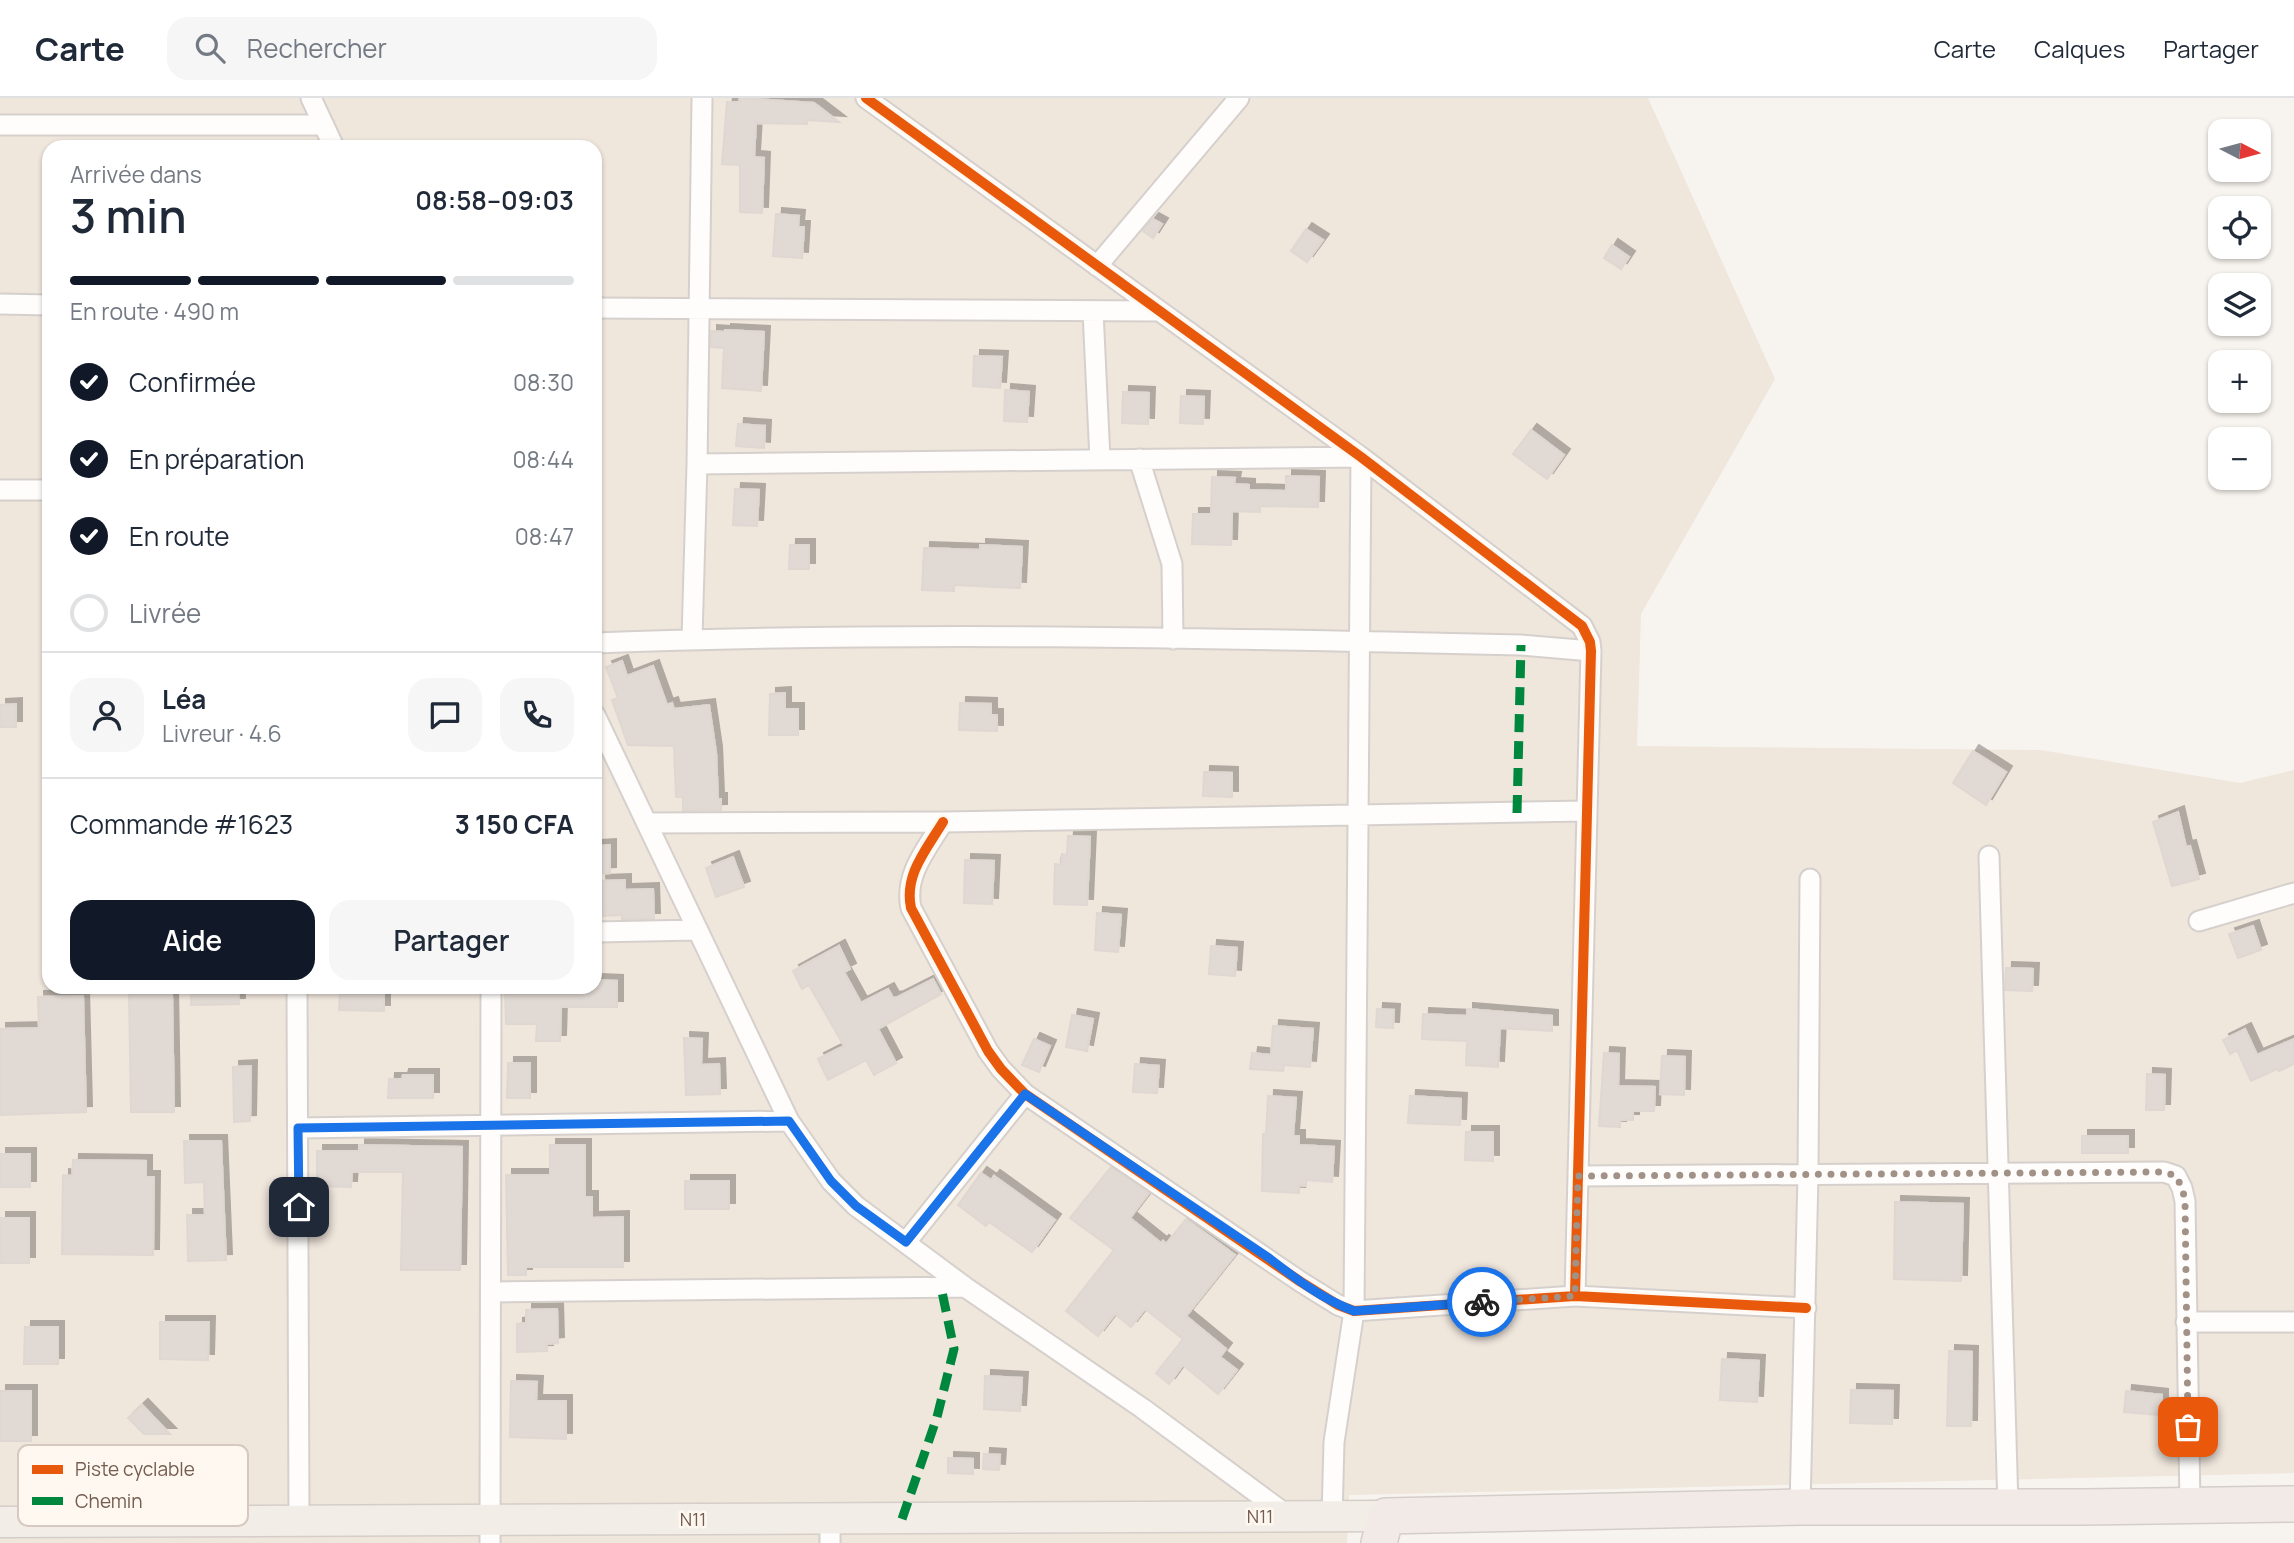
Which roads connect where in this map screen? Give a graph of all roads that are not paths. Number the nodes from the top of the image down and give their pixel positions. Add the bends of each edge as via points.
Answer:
1 (311, 98) edge
2 (702, 98) edge
3 (866, 98) edge
4 (1239, 98) edge
5 (0, 125) edge
6 (324, 125) junction
7 (331, 140) edge
8 (1097, 266) junction
9 (0, 304) edge
10 (42, 305) edge
11 (602, 308) edge
12 (698, 309) junction
13 (1093, 311) junction
14 (1159, 311) junction
15 (1362, 457) junction
16 (1139, 459) junction
17 (1100, 460) junction
18 (697, 464) junction
19 (42, 490) edge
20 (0, 491) edge
21 (692, 639) junction
22 (1173, 639) junction
23 (1361, 642) junction
24 (602, 643) edge
25 (1591, 651) junction
26 (602, 730) edge
27 (1587, 811) junction
28 (1359, 813) junction
29 (943, 822) junction
30 (647, 823) junction
31 (1989, 856) dead end
32 (1810, 879) dead end
33 (2294, 893) edge
34 (2199, 921) dead end
35 (698, 930) junction
36 (602, 932) edge
37 (297, 994) edge
38 (491, 994) edge
39 (1025, 1094) junction
40 (789, 1121) junction
41 (492, 1125) junction
42 (298, 1128) junction
43 (1998, 1172) junction
44 (1808, 1175) junction
45 (1578, 1176) junction
46 (906, 1242) junction
47 (965, 1287) junction
48 (491, 1292) junction
49 (1575, 1296) junction
50 (1806, 1308) junction
51 (1354, 1311) junction
52 (2186, 1322) junction
53 (2294, 1322) edge
54 (2294, 1504) edge
55 (2190, 1505) junction
56 (1800, 1507) junction
57 (2008, 1507) junction
58 (1289, 1517) junction
59 (1332, 1517) junction
60 (248, 1521) edge
61 (299, 1521) junction
62 (0, 1522) edge
63 (18, 1522) edge
64 (1383, 1530) edge
65 (489, 1531) edge
66 (830, 1531) edge

1 - 6 street
2 - 12 street
3 - 8 street
4 - 8 street
5 - 6 street
6 - 7 street
8 - 14 street
9 - 10 street
11 - 12 street
12 - 13 street
12 - 18 street
13 - 14 street
13 - 17 street
14 - 15 street
15 - 16 street
15 - 23 street
15 - 25 street via 1582,626
16 - 17 street
16 - 22 street via 1172,564
17 - 18 street
18 - 21 street
19 - 20 street
21 - 22 street
21 - 24 street
22 - 23 street
23 - 25 street
23 - 28 street
25 - 27 street
26 - 30 street
27 - 28 street
27 - 45 street
28 - 29 street
28 - 51 street
29 - 30 street
29 - 39 street via 911,878 911,908 989,1051
30 - 35 street
31 - 43 street
32 - 44 street
33 - 34 street
35 - 36 street
35 - 40 street
37 - 42 street
38 - 41 street
39 - 46 street
39 - 51 street via 1301,1282
40 - 41 street
40 - 46 street via 831,1181 856,1206
41 - 42 street
41 - 48 street
42 - 61 street
43 - 44 street
43 - 52 street via 2164,1172 2176,1176 2185,1200
43 - 57 street
44 - 45 street
44 - 50 street
45 - 49 street
46 - 47 street
47 - 48 street
47 - 58 street via 1142,1408
48 - 65 street
49 - 50 street
49 - 51 street
50 - 56 street
51 - 59 street via 1334,1442
52 - 53 street
52 - 55 street
54 - 55 highway
55 - 57 highway
56 - 57 highway
56 - 64 highway
58 - 59 main road, N11
58 - 66 main road, N11
59 - 64 main road, N11
60 - 61 main road, N11
61 - 65 main road, N11
62 - 63 main road, N11
65 - 66 main road, N11

